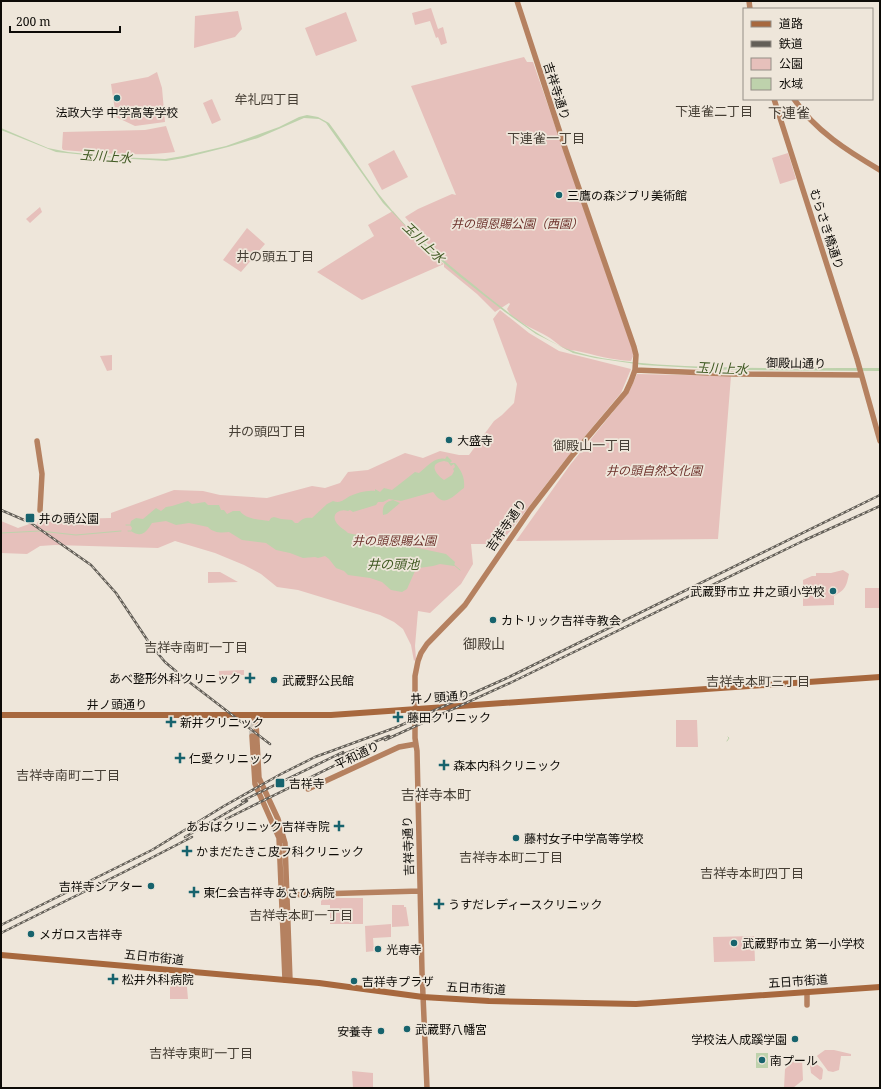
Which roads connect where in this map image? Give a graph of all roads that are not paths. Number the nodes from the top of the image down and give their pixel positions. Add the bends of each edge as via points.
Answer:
1 (517, 1) edge
2 (774, 100) edge
3 (795, 100) edge
4 (880, 170) edge
5 (635, 368) junction
6 (860, 371) junction
7 (880, 441) edge
8 (37, 442) dead end
9 (40, 510) dead end
10 (880, 677) edge
11 (415, 710) junction
12 (1, 715) edge
13 (252, 719) junction
14 (252, 736) tunnel mouth
15 (416, 744) junction
16 (308, 789) dead end
17 (420, 891) junction
18 (284, 895) junction
19 (1, 955) edge
20 (287, 980) junction
21 (880, 987) edge
22 (807, 992) junction
23 (423, 997) junction
24 (807, 1005) dead end
25 (427, 1088) edge

1 - 5 street, 吉祥寺通り via 634,347
2 - 6 street, むらさき橋通り
3 - 4 street via 824,132
5 - 6 street, 御殿山通り via 733,374
5 - 11 street, 吉祥寺通り via 626,392 530,510 466,605 421,652 415,673
6 - 7 street, むらさき橋通り
8 - 9 street via 42,474
10 - 11 main road, 井ノ頭通り
11 - 13 main road, 井ノ頭通り
11 - 15 street, 吉祥寺通り
12 - 13 main road, 井ノ頭通り
13 - 18 street via 256,722 260,778 284,837
14 - 18 street via 255,784 279,838
15 - 16 street, 平和通り via 399,747
15 - 17 street, 吉祥寺通り
17 - 18 street
17 - 23 street, 吉祥寺通り
18 - 20 street
19 - 20 main road, 五日市街道
20 - 23 main road, 五日市街道
21 - 22 main road, 五日市街道
22 - 23 main road, 五日市街道 via 636,1004
22 - 24 street
23 - 25 street, 吉祥寺通り

